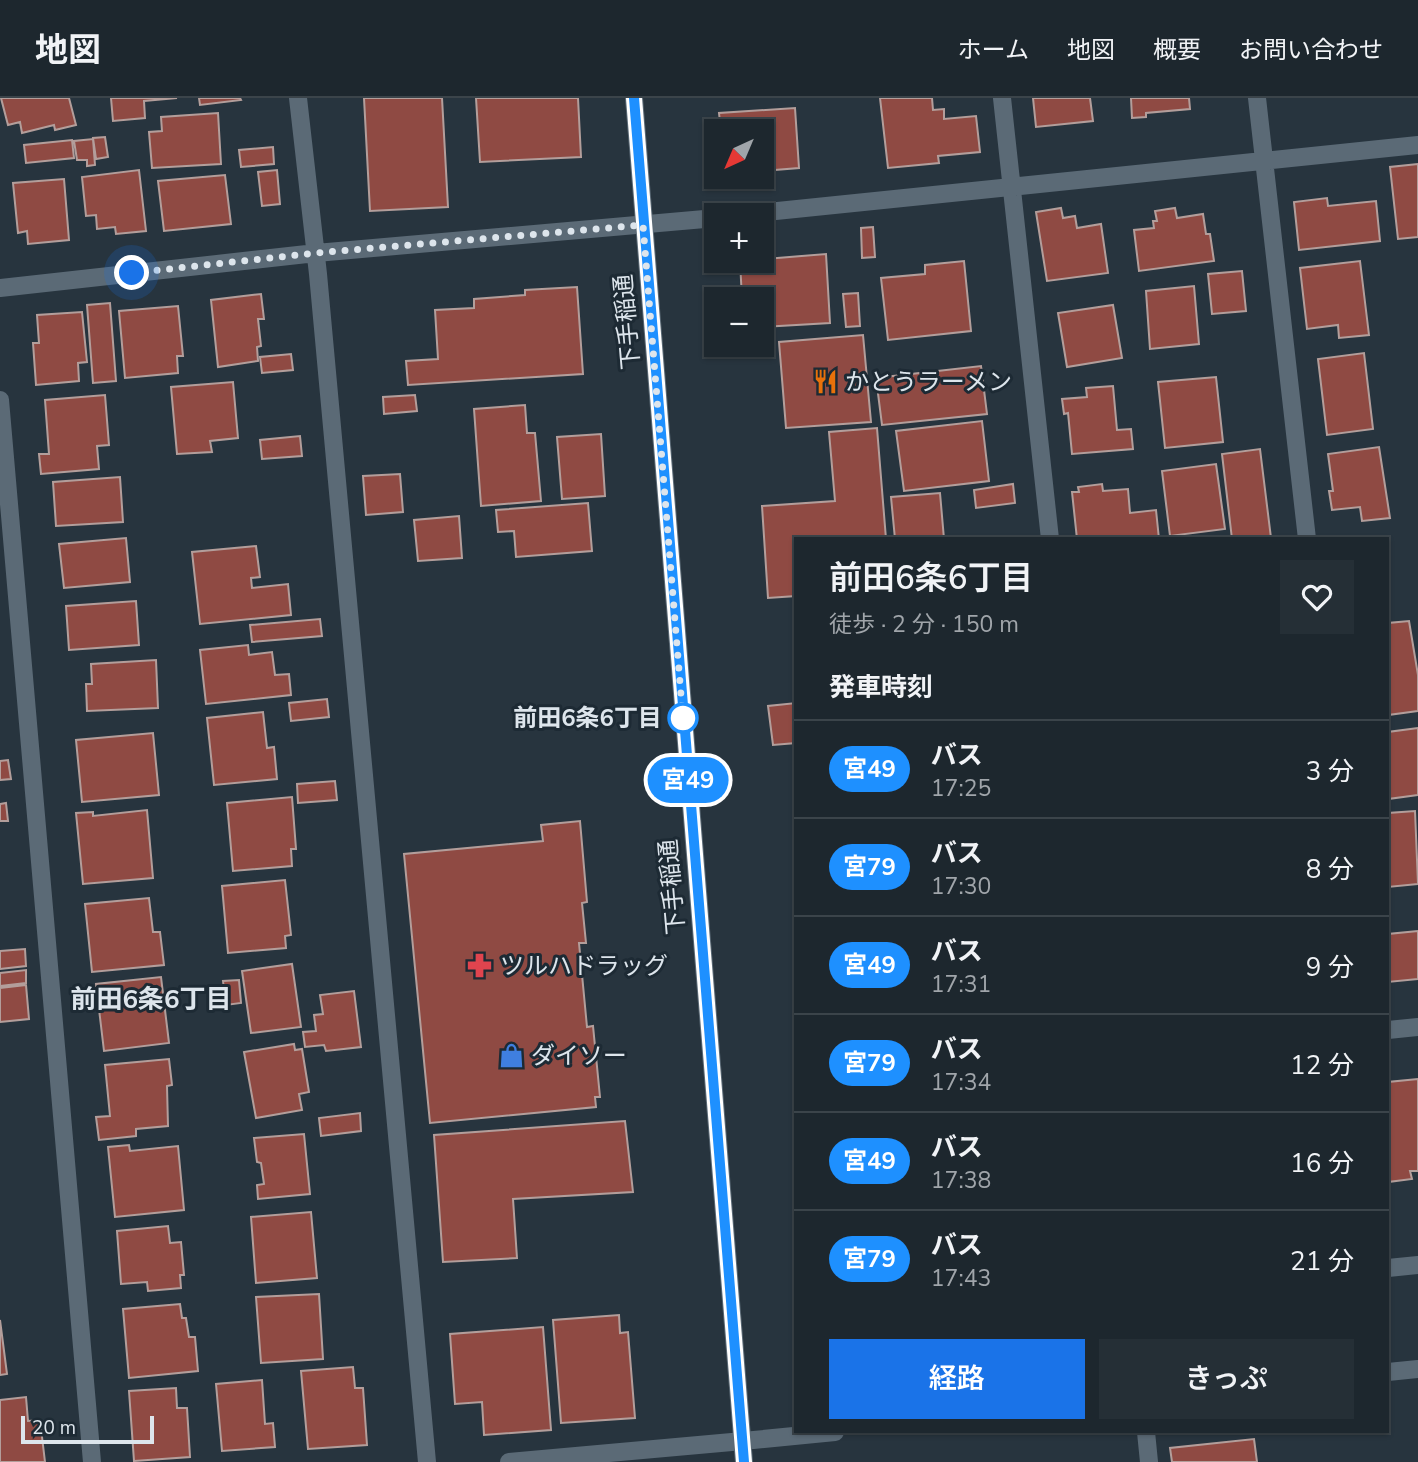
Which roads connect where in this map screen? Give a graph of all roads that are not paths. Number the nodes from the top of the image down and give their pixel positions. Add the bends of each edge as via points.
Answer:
1 (298, 98) edge
2 (634, 98) edge
3 (1002, 98) edge
4 (1257, 98) edge
5 (1418, 145) edge
6 (1264, 161) junction
7 (1013, 187) junction
8 (774, 211) edge
9 (704, 219) edge
10 (643, 225) junction
11 (316, 253) junction
12 (0, 288) edge
13 (0, 400) edge
14 (1050, 537) edge
15 (1307, 537) edge
16 (1418, 1027) edge
17 (1389, 1030) edge
18 (1418, 1265) edge
19 (1389, 1268) edge
20 (1418, 1369) edge
21 (1389, 1372) edge
22 (825, 1433) edge
23 (1146, 1433) edge
24 (743, 1441) junction
25 (92, 1462) edge
26 (427, 1462) edge
27 (509, 1462) edge
28 (744, 1462) edge
29 (1149, 1462) edge

1 - 11 street
2 - 10 street, 下手稲通
3 - 7 street
4 - 6 street
5 - 6 street
6 - 7 street
6 - 15 street
7 - 8 street
7 - 14 street
9 - 10 street
10 - 11 street
10 - 24 street, 下手稲通
11 - 12 street
11 - 26 street
13 - 25 street
16 - 17 street
18 - 19 street
20 - 21 street
22 - 24 street
23 - 29 street
24 - 27 street
24 - 28 street, 下手稲通

